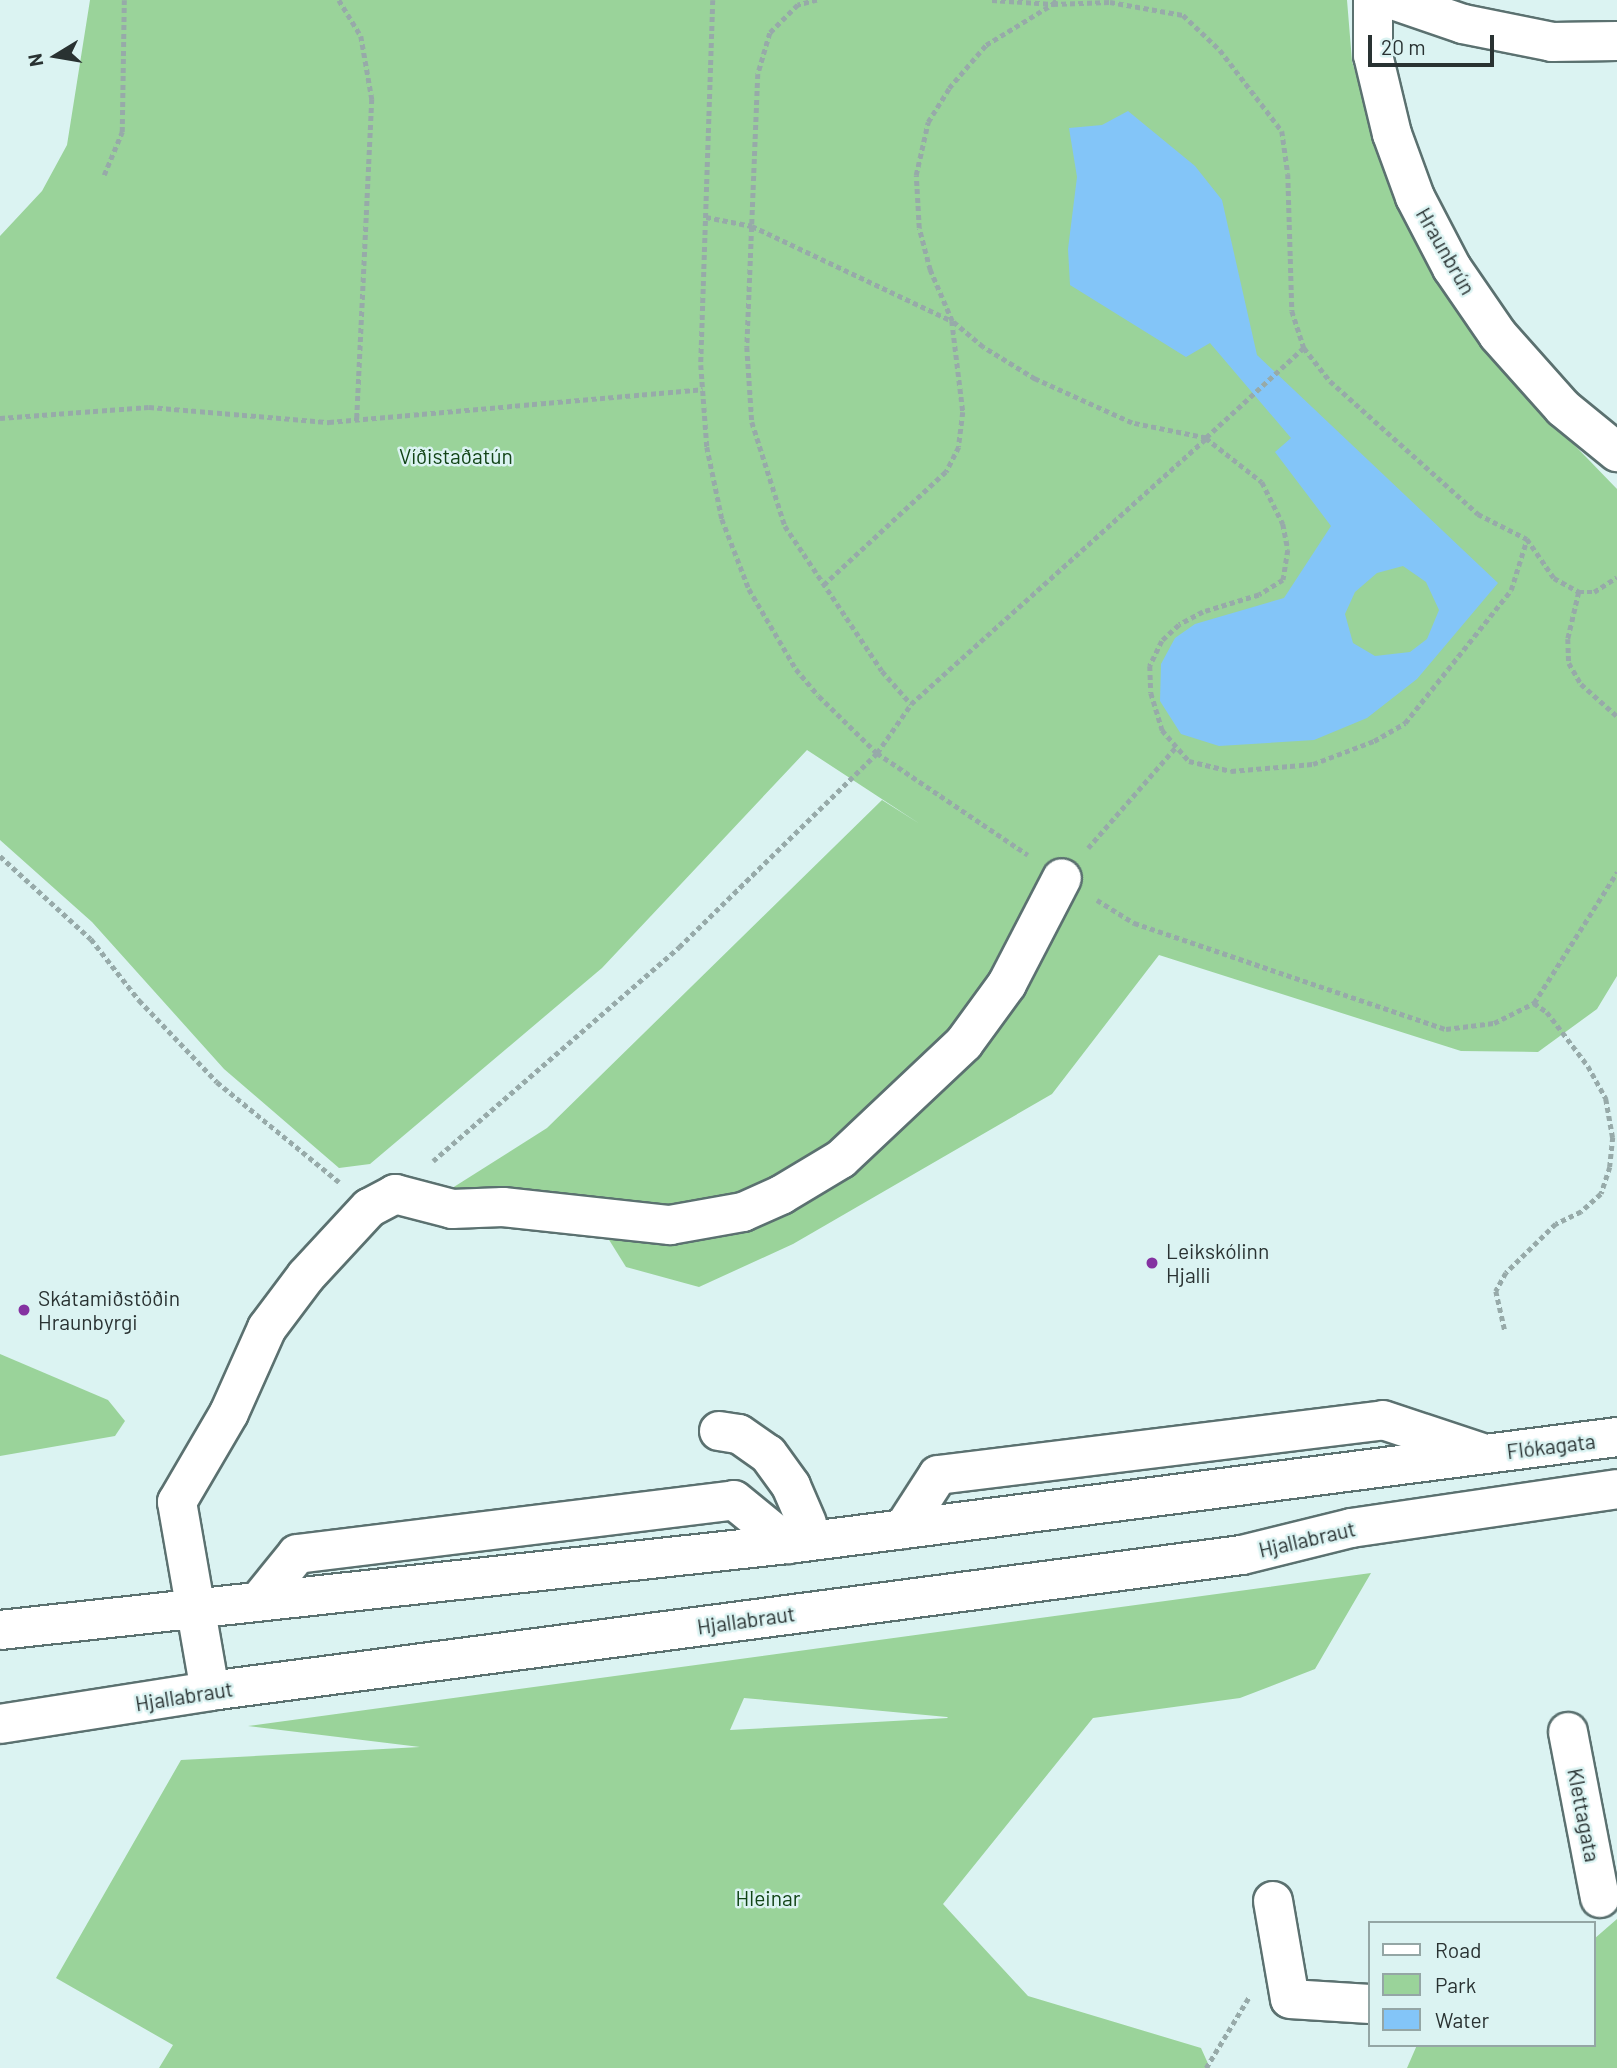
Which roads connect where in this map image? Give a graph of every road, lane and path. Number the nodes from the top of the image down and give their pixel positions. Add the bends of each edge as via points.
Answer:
1 (124, 0) edge
2 (339, 0) edge
3 (713, 0) edge
4 (817, 0) edge
5 (992, 0) edge
6 (1373, 0) edge
7 (1393, 0) edge
8 (1054, 2) edge
9 (1617, 41) edge
10 (104, 175) dead end
11 (706, 217) junction
12 (752, 226) junction
13 (952, 321) junction
14 (1304, 348) junction
15 (702, 389) junction
16 (0, 418) edge
17 (357, 419) junction
18 (1206, 438) junction
19 (1617, 452) edge
20 (1527, 540) junction
21 (1617, 578) edge
22 (823, 586) junction
23 (1579, 592) junction
24 (911, 704) junction
25 (1617, 716) edge
26 (1175, 748) junction
27 (877, 753) junction
28 (0, 856) edge
29 (1617, 872) edge
30 (1062, 878) junction
31 (1534, 1003) junction
32 (382, 1201) junction
33 (1505, 1331) dead end
34 (719, 1431) dead end
35 (1617, 1437) edge
36 (1617, 1489) edge
37 (788, 1531) junction
38 (194, 1608) junction
39 (0, 1630) edge
40 (210, 1691) junction
41 (0, 1724) edge
42 (1568, 1731) dead end
43 (1598, 1900) edge
44 (1273, 1901) dead end
45 (1280, 1944) junction
46 (1368, 2004) edge
47 (1206, 2068) edge

1 - 10 path via 122,132
2 - 17 path via 361,36 372,99
3 - 11 path
4 - 12 path via 798,5 770,33 758,74
5 - 8 path
6 - 19 main road, Hraunbrún via 1373,55 1392,134 1415,197 1452,268 1498,335 1563,408
7 - 9 main road via 1463,24 1552,41
8 - 13 path via 986,45 928,122 916,175 919,228 930,270
8 - 14 path via 1110,2 1183,15 1244,78 1282,131 1288,174 1292,311
11 - 12 path
11 - 15 path
12 - 13 path
12 - 22 path via 747,347 752,422 785,526
13 - 18 path via 1035,379 1132,423
13 - 22 path via 962,412 959,447 946,472
14 - 18 path
14 - 20 path via 1330,381 1478,514
15 - 17 path
15 - 27 path via 707,447 722,519 749,589 796,669
16 - 17 path via 149,407 329,422
18 - 24 path
18 - 26 path via 1262,482 1283,524 1288,550 1283,580 1259,595 1203,612 1162,641 1150,666 1150,693 1162,730
20 - 23 path via 1553,578
20 - 26 path via 1511,590 1405,723 1374,741 1313,764 1257,771 1231,771 1189,761
21 - 23 path via 1594,592
22 - 24 path
23 - 25 path via 1568,639 1569,663 1581,684
24 - 27 path
26 - 30 path
27 - 30 path
27 - 32 path via 679,947
28 - 32 path via 91,939 139,1000 217,1082
29 - 31 path
30 - 31 path via 1134,923 1446,1029 1494,1023
30 - 32 main road via 1007,984 964,1043 841,1159 781,1195 743,1212 670,1225 503,1207 452,1209
31 - 33 path via 1547,1012 1588,1066 1606,1099 1613,1137 1601,1194 1581,1212 1556,1224 1506,1273 1496,1291
32 - 38 main road via 306,1276 267,1328 229,1413 177,1502
34 - 37 main road via 739,1434 768,1454 791,1486
35 - 37 main road, Flókagata
36 - 40 main road, Hjallabraut via 1351,1528 1242,1555
37 - 38 main road
38 - 39 main road
38 - 40 main road
40 - 41 main road, Hjallabraut
42 - 43 main road, Klettagata
44 - 45 main road
45 - 46 main road via 1290,1999
45 - 47 path

